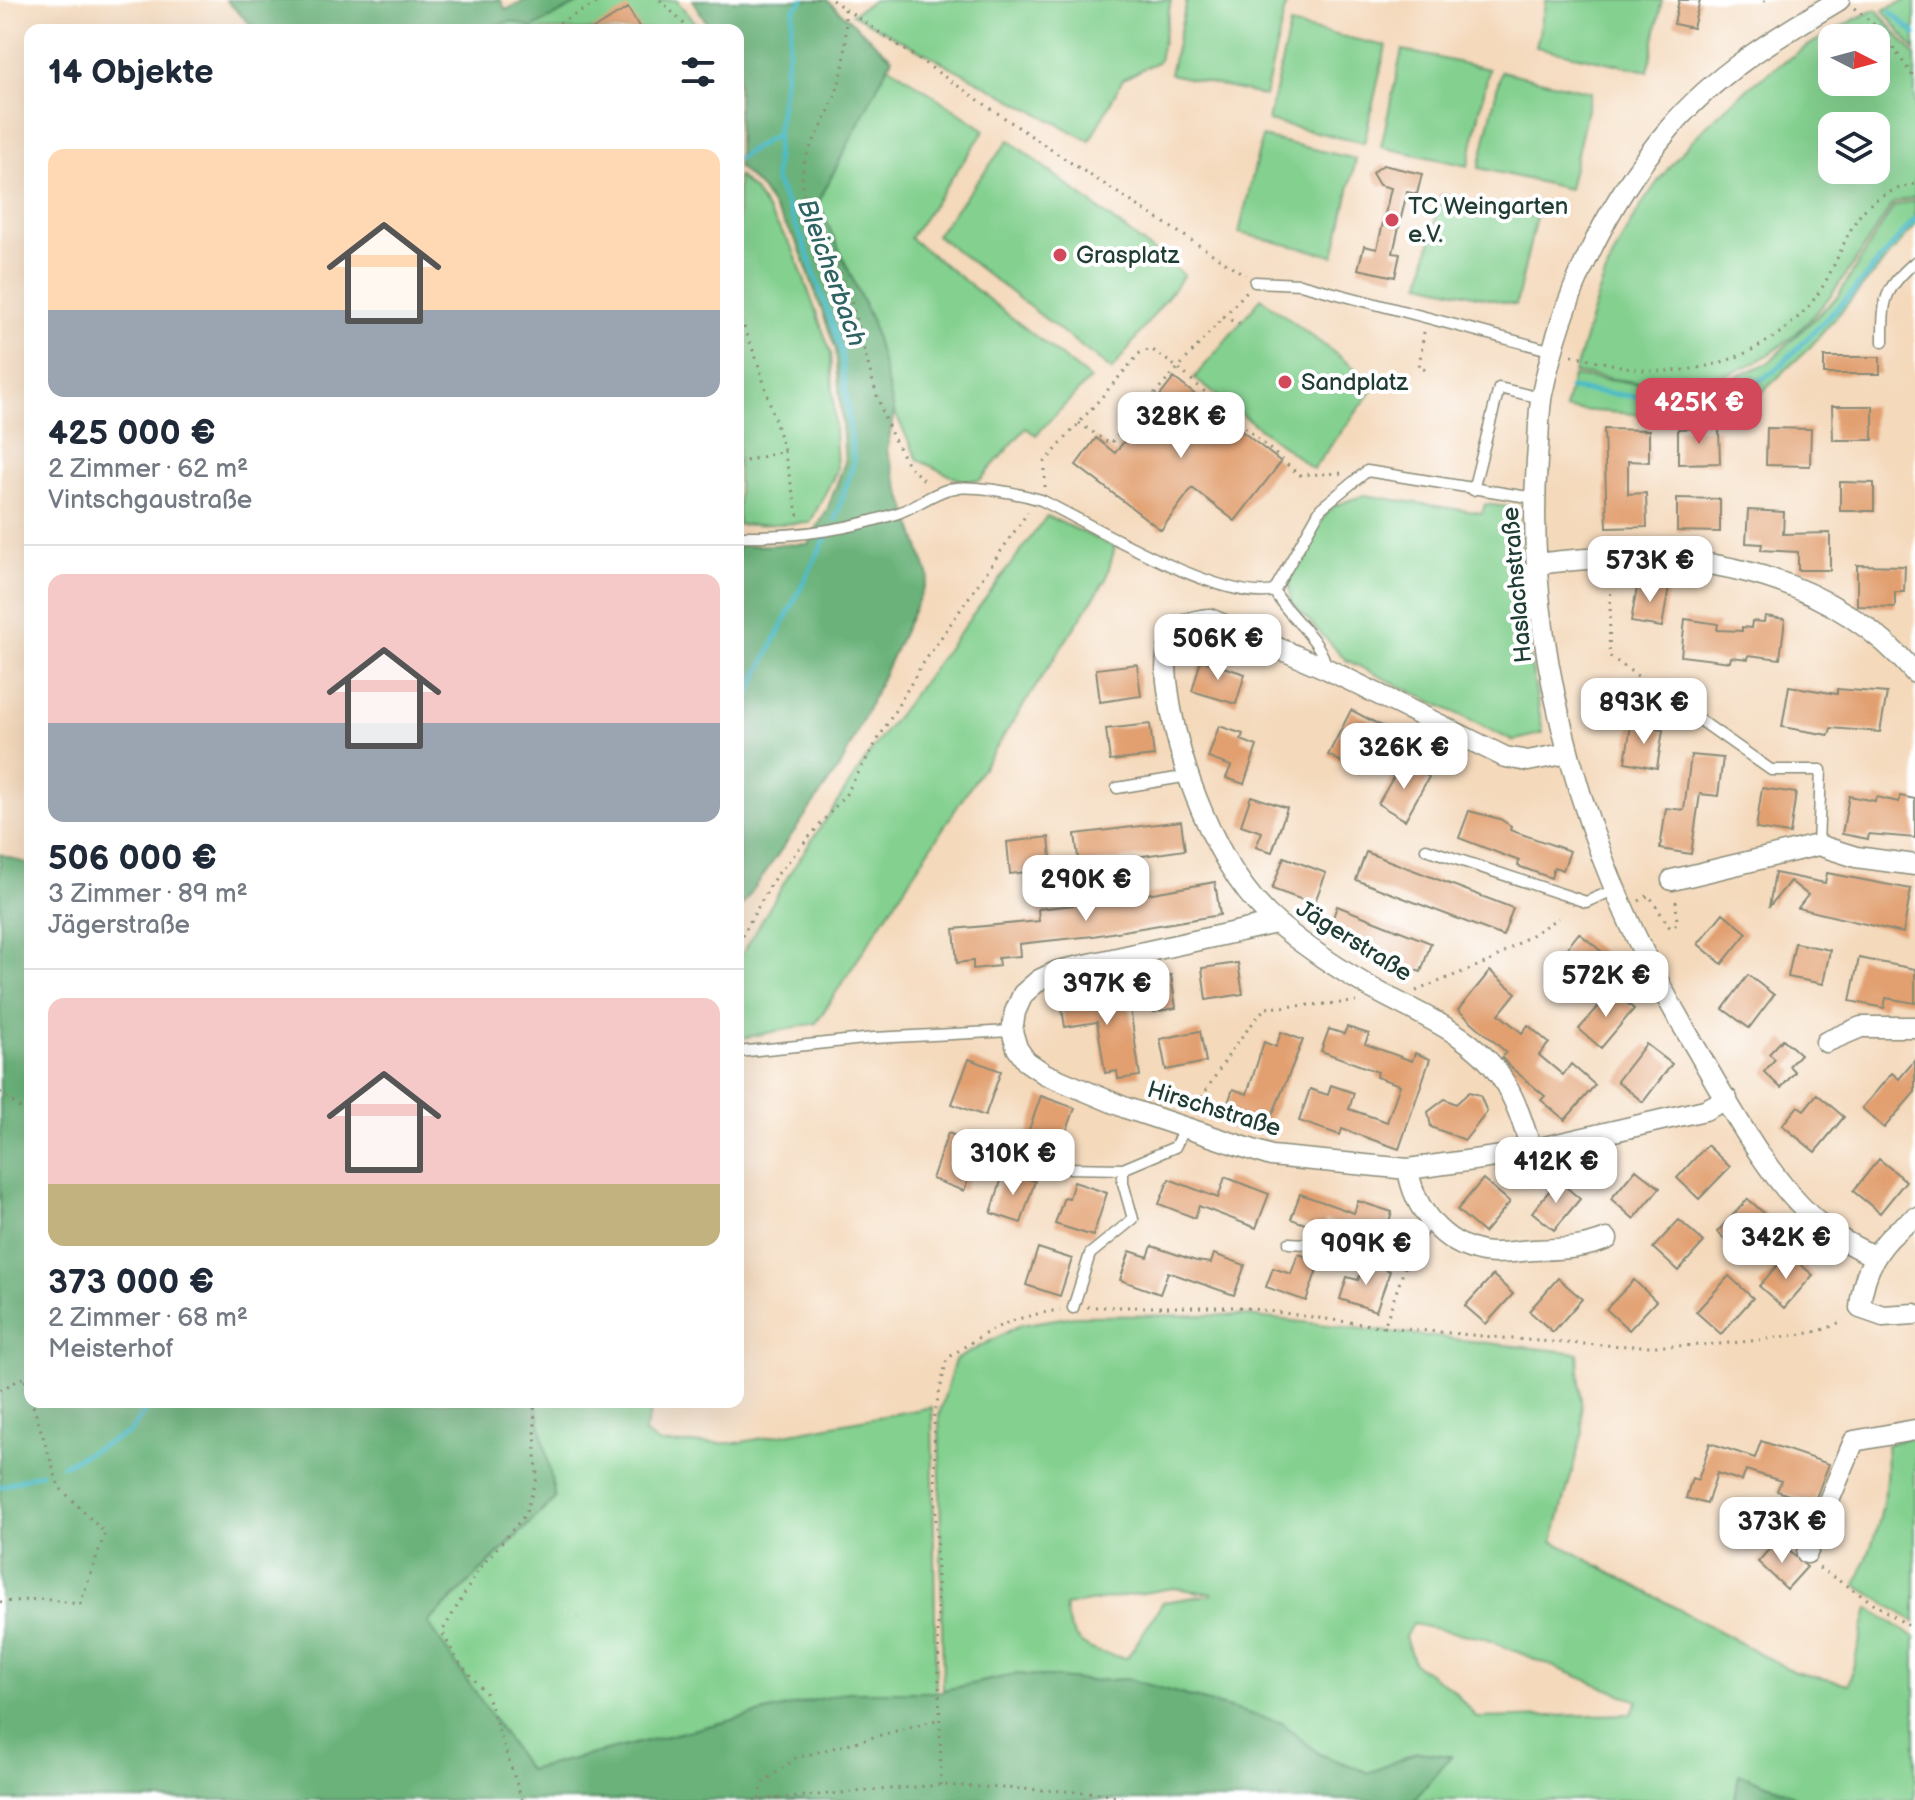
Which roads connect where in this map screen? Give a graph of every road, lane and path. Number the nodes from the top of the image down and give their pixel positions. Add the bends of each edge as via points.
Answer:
1 (603, 0) edge
2 (660, 0) edge
3 (832, 0) edge
4 (1764, 0) edge
5 (1846, 3) edge
6 (1768, 6) dead end
7 (844, 9) junction
8 (557, 24) edge
9 (684, 24) edge
10 (1915, 79) edge
11 (1915, 184) edge
12 (1915, 262) edge
13 (1255, 282) junction
14 (1411, 313) junction
15 (1223, 317) junction
16 (1240, 324) dead end
17 (744, 330) edge
18 (1883, 342) dead end
19 (1553, 351) junction
20 (1178, 368) junction
21 (1430, 372) dead end
22 (1541, 398) junction
23 (1079, 423) junction
24 (784, 451) junction
25 (744, 461) edge
26 (1367, 471) junction
27 (950, 489) junction
28 (1473, 490) junction
29 (1534, 498) junction
30 (1041, 500) junction
31 (802, 533) junction
32 (744, 536) edge
33 (1611, 557) junction
34 (1537, 564) junction
35 (1274, 591) junction
36 (1327, 669) junction
37 (1915, 673) edge
38 (1666, 696) joint
39 (1568, 753) junction
40 (1189, 776) junction
41 (1117, 788) dead end
42 (1818, 845) junction
43 (1426, 849) dead end
44 (1915, 865) edge
45 (1672, 880) joint
46 (1614, 890) junction
47 (1624, 911) junction
48 (1558, 918) dead end
49 (1276, 923) junction
50 (744, 932) edge
51 (1375, 990) junction
52 (1397, 999) junction
53 (1915, 1027) edge
54 (1012, 1031) junction
55 (1826, 1042) dead end
56 (744, 1051) edge
57 (0, 1092) edge
58 (1727, 1099) junction
59 (24, 1111) edge
60 (1184, 1129) junction
61 (1002, 1143) dead end
62 (1531, 1149) junction
63 (1123, 1169) junction
64 (1408, 1169) junction
65 (1915, 1218) edge
66 (1428, 1219) junction
67 (1607, 1239) dead end
68 (1289, 1243) dead end
69 (1873, 1256) junction
70 (1404, 1268) dead end
71 (1073, 1308) junction
72 (1860, 1308) junction
73 (1915, 1314) edge
74 (1384, 1327) junction
75 (24, 1378) edge
76 (0, 1390) edge
77 (34, 1408) edge
78 (534, 1408) edge
79 (1915, 1430) edge
80 (1807, 1553) joint
81 (0, 1602) edge
82 (1915, 1630) edge
83 (940, 1719) junction
84 (941, 1785) junction
85 (522, 1800) edge
86 (756, 1800) edge
87 (1127, 1800) edge

1 - 8 path
2 - 9 path
3 - 7 path
4 - 6 path
5 - 10 path via 1880,29
5 - 19 street, Haslachstraße via 1757,50 1670,128 1609,214 1576,281
7 - 13 path
7 - 27 path via 849,48 808,151 802,193 831,249 857,317 874,387 906,462 926,481
11 - 19 path via 1882,193 1858,212 1823,286 1798,321 1724,361 1688,370 1640,370
12 - 18 lane via 1889,287 1883,301
13 - 14 lane via 1300,284
13 - 15 path
14 - 19 lane
14 - 21 path via 1424,331 1419,367
15 - 16 path
15 - 20 path
17 - 24 path
19 - 22 street, Haslachstraße
20 - 23 path via 1151,349 1140,353
20 - 23 path via 1110,444
20 - 26 path via 1299,475
22 - 28 lane via 1499,388
22 - 29 street, Haslachstraße
23 - 30 path via 1045,462
24 - 25 path
24 - 31 path
26 - 28 lane
26 - 35 lane via 1321,508
27 - 30 lane via 1018,493
27 - 31 lane via 899,513
28 - 29 lane
29 - 34 street, Haslachstraße
30 - 35 lane via 1194,576 1258,595
30 - 50 path via 1025,515 920,668 846,794 775,877
31 - 32 lane
33 - 34 street
33 - 37 street via 1659,556 1761,575 1853,618
33 - 38 path via 1609,656
34 - 39 street, Haslachstraße
35 - 36 lane via 1284,610 1323,649
36 - 39 street via 1505,757 1528,761
36 - 40 street, Jägerstraße via 1210,619 1174,632 1164,654 1168,694
38 - 42 lane via 1771,770 1821,770
39 - 46 street, Haslachstraße
40 - 41 lane
40 - 49 street, Jägerstraße via 1230,864
42 - 44 street via 1856,857
42 - 45 street
43 - 46 lane via 1586,902
45 - 47 path via 1677,924 1670,928 1649,895
46 - 47 street, Haslachstraße
47 - 58 street, Haslachstraße via 1670,1004
48 - 52 path via 1492,960
49 - 51 street, Jägerstraße
49 - 54 street via 1058,971 1023,994
51 - 52 street, Jägerstraße
51 - 60 path via 1364,1001 1265,1008 1235,1045
52 - 62 street, Jägerstraße via 1462,1038 1499,1074 1520,1109
53 - 55 street via 1861,1027
54 - 56 lane
54 - 60 street, Hirschstraße via 1026,1061 1045,1074
57 - 59 path
58 - 62 street, Hirschstraße via 1705,1110
58 - 69 street, Haslachstraße via 1784,1186 1822,1226
60 - 63 lane via 1175,1147
60 - 64 street, Hirschstraße via 1271,1156
61 - 63 lane via 1067,1168
62 - 64 street, Hirschstraße
63 - 71 lane via 1133,1219 1090,1254
64 - 66 street via 1411,1189
65 - 69 street
66 - 67 street via 1452,1239 1484,1252 1584,1248
66 - 68 lane via 1412,1250
69 - 72 street via 1862,1281
70 - 74 path
71 - 74 path via 1239,1307
71 - 83 path via 1021,1316 947,1359 934,1416
72 - 73 street via 1883,1316
72 - 74 path via 1828,1330 1724,1345 1622,1348
75 - 76 path
77 - 81 path via 59,1487 105,1533 80,1604 42,1599
78 - 85 path via 537,1478 525,1515 479,1569 442,1632 486,1693
79 - 80 street via 1854,1441
80 - 82 path via 1816,1567
83 - 84 path
83 - 86 path via 796,1758 764,1782
84 - 86 path
84 - 87 path via 1104,1793

